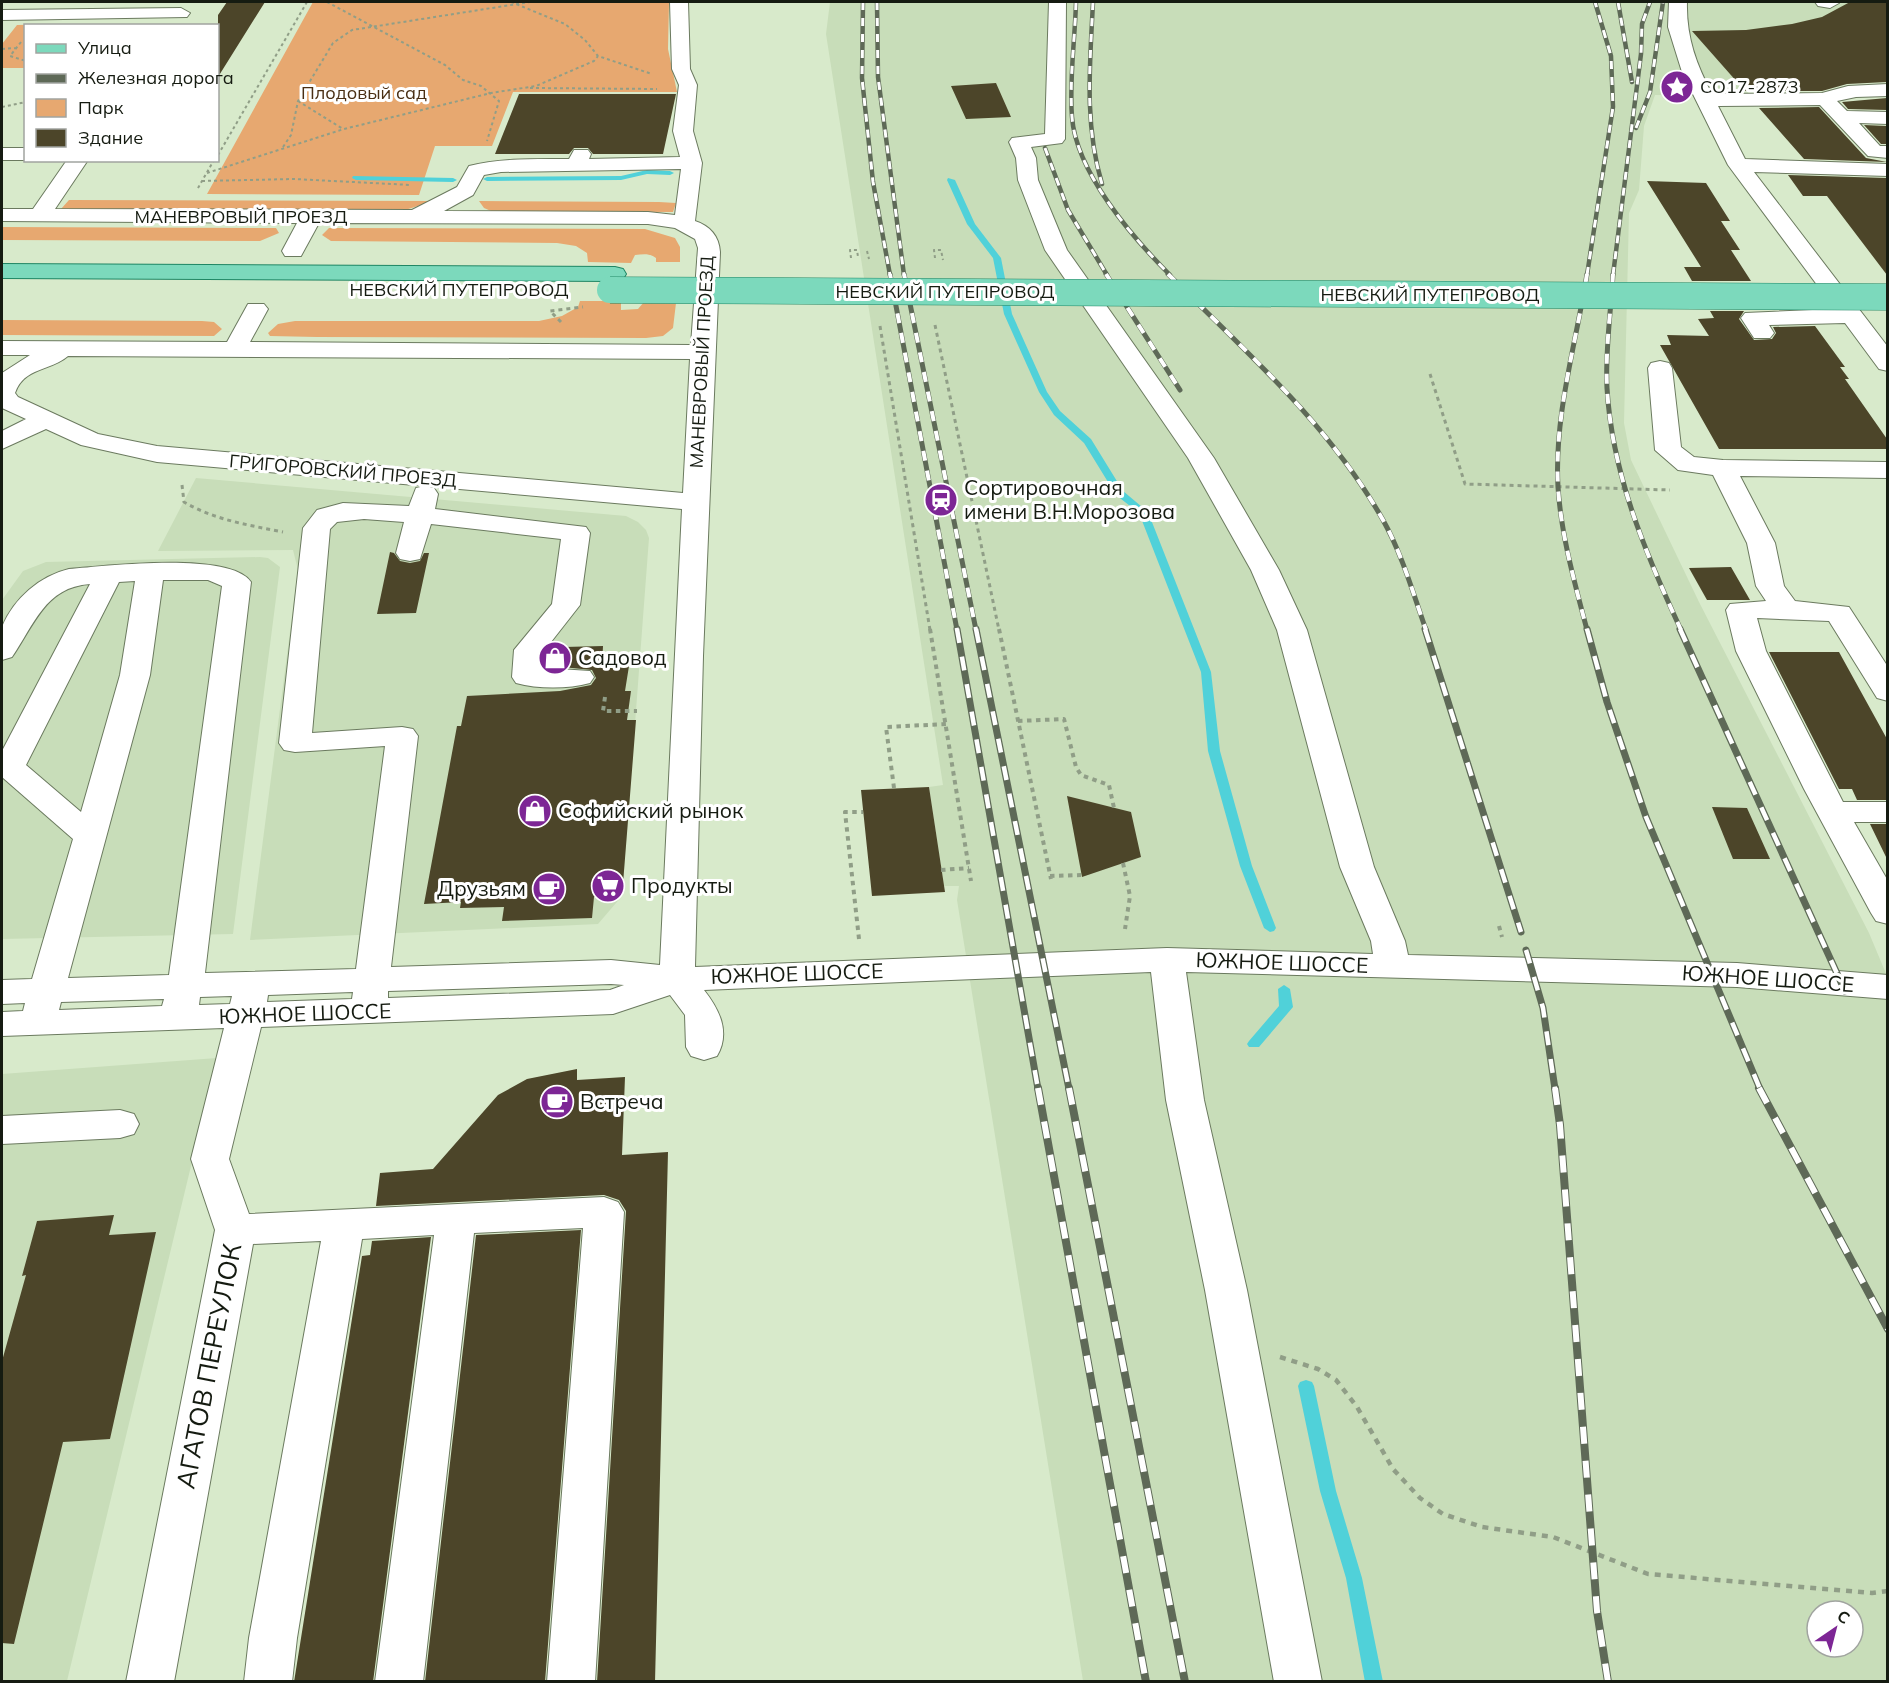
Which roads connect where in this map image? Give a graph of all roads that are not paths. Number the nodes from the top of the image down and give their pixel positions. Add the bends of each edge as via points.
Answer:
1 (679, 2) edge
2 (1058, 2) edge
3 (1678, 2) edge
4 (181, 13) edge
5 (2, 15) edge
6 (1887, 90) edge
7 (1825, 99) junction
8 (1707, 100) junction
9 (1845, 117) junction
10 (1887, 118) edge
11 (1887, 152) edge
12 (2, 154) edge
13 (24, 154) edge
14 (77, 162) edge
15 (692, 163) junction
16 (1738, 165) junction
17 (1887, 170) edge
18 (466, 191) junction
19 (2, 215) edge
20 (39, 216) junction
21 (311, 217) junction
22 (414, 218) junction
23 (478, 218) junction
24 (684, 225) junction
25 (293, 251) dead end
26 (2, 271) edge
27 (1887, 280) edge
28 (612, 282) junction
29 (667, 282) dead end
30 (706, 282) junction
31 (2, 287) edge
32 (1887, 297) edge
33 (256, 309) dead end
34 (1851, 316) junction
35 (1762, 333) dead end
36 (1879, 341) edge
37 (2, 348) edge
38 (71, 348) junction
39 (235, 349) junction
40 (703, 352) junction
41 (1887, 364) edge
42 (1660, 368) dead end
43 (6, 401) edge
44 (44, 420) junction
45 (2, 441) edge
46 (1723, 468) junction
47 (1887, 470) edge
48 (433, 479) junction
49 (695, 502) junction
50 (420, 514) junction
51 (410, 553) dead end
52 (150, 572) junction
53 (109, 574) junction
54 (1786, 609) junction
55 (2, 651) edge
56 (579, 676) dead end
57 (1887, 692) edge
58 (1833, 812) junction
59 (1887, 812) edge
60 (90, 837) junction
61 (1876, 869) edge
62 (1887, 913) edge
63 (1167, 960) junction
64 (1392, 966) junction
65 (677, 979) junction
66 (1887, 987) edge
67 (371, 996) junction
68 (249, 1000) junction
69 (182, 1002) junction
70 (16, 1015) edge
71 (704, 1047) dead end
72 (120, 1124) dead end
73 (2, 1130) edge
74 (456, 1219) junction
75 (345, 1225) junction
76 (235, 1230) junction
77 (150, 1682) edge
78 (268, 1682) edge
79 (399, 1682) edge
80 (571, 1682) edge
81 (1298, 1682) edge

1 - 15 street via 681,69 688,85 683,131
2 - 64 street via 1055,139 1014,134 1026,158 1028,180 1056,250 1201,458 1265,570 1292,630 1357,867 1388,941
3 - 8 street via 1677,27 1691,72
4 - 5 street
6 - 7 street via 1846,92
7 - 8 street
7 - 9 street
8 - 16 street
9 - 10 street
9 - 11 street via 1875,152
12 - 13 street
14 - 20 street
15 - 18 street via 578,160 501,166 476,170
15 - 24 street
16 - 17 street
16 - 34 street
18 - 22 street
18 - 23 street
19 - 20 street, МАНЕВРОВЫЙ ПРОЕЗД
20 - 21 street, МАНЕВРОВЫЙ ПРОЕЗД
21 - 22 street, МАНЕВРОВЫЙ ПРОЕЗД
21 - 25 street
22 - 23 street, МАНЕВРОВЫЙ ПРОЕЗД
23 - 24 street, МАНЕВРОВЫЙ ПРОЕЗД via 648,218
24 - 30 street, МАНЕВРОВЫЙ ПРОЕЗД via 704,234 708,242
26 - 28 main road, НЕВСКИЙ ПУТЕПРОВОД
27 - 28 main road, НЕВСКИЙ ПУТЕПРОВОД
28 - 31 main road, НЕВСКИЙ ПУТЕПРОВОД
28 - 32 main road, НЕВСКИЙ ПУТЕПРОВОД, bridge
29 - 30 street
30 - 40 street, МАНЕВРОВЫЙ ПРОЕЗД
33 - 39 street
34 - 35 street via 1753,318
34 - 36 street
36 - 41 street
37 - 38 street
38 - 39 street
38 - 43 street via 34,362 10,377 3,393
39 - 40 street
40 - 49 street, МАНЕВРОВЫЙ ПРОЕЗД
42 - 46 street via 1668,450 1687,464
43 - 44 street, ГРИГОРОВСКИЙ ПРОЕЗД
44 - 45 street
44 - 48 street, ГРИГОРОВСКИЙ ПРОЕЗД via 90,440 157,454
46 - 47 street
46 - 54 street via 1761,543 1770,586
48 - 49 street, ГРИГОРОВСКИЙ ПРОЕЗД
48 - 50 street
49 - 65 street, МАНЕВРОВЫЙ ПРОЕЗД
50 - 51 street
50 - 56 street via 576,533 566,605 530,650 527,677
50 - 67 street via 343,511 327,516 317,528 295,743 402,736
52 - 53 street
52 - 60 street via 135,675
52 - 69 street via 212,573 237,582
53 - 55 street via 69,577 35,597
53 - 60 street via 9,767
54 - 57 street via 1839,613
54 - 58 street via 1740,610 1751,651
58 - 59 street
58 - 61 street
60 - 70 street
61 - 62 street
63 - 64 street, ЮЖНОЕ ШОССЕ
63 - 65 street, ЮЖНОЕ ШОССЕ
63 - 81 street via 1185,1100 1237,1352
64 - 66 street, ЮЖНОЕ ШОССЕ via 1737,975
65 - 67 street, ЮЖНОЕ ШОССЕ via 613,1002
65 - 71 street via 703,1014
67 - 68 street, ЮЖНОЕ ШОССЕ
68 - 69 street, ЮЖНОЕ ШОССЕ
68 - 76 street, АГАТОВ ПЕРЕУЛОК via 210,1158
69 - 70 street, ЮЖНОЕ ШОССЕ
72 - 73 street
74 - 75 street
74 - 79 street
74 - 80 street via 603,1212
75 - 76 street
75 - 78 street
76 - 77 street, АГАТОВ ПЕРЕУЛОК

